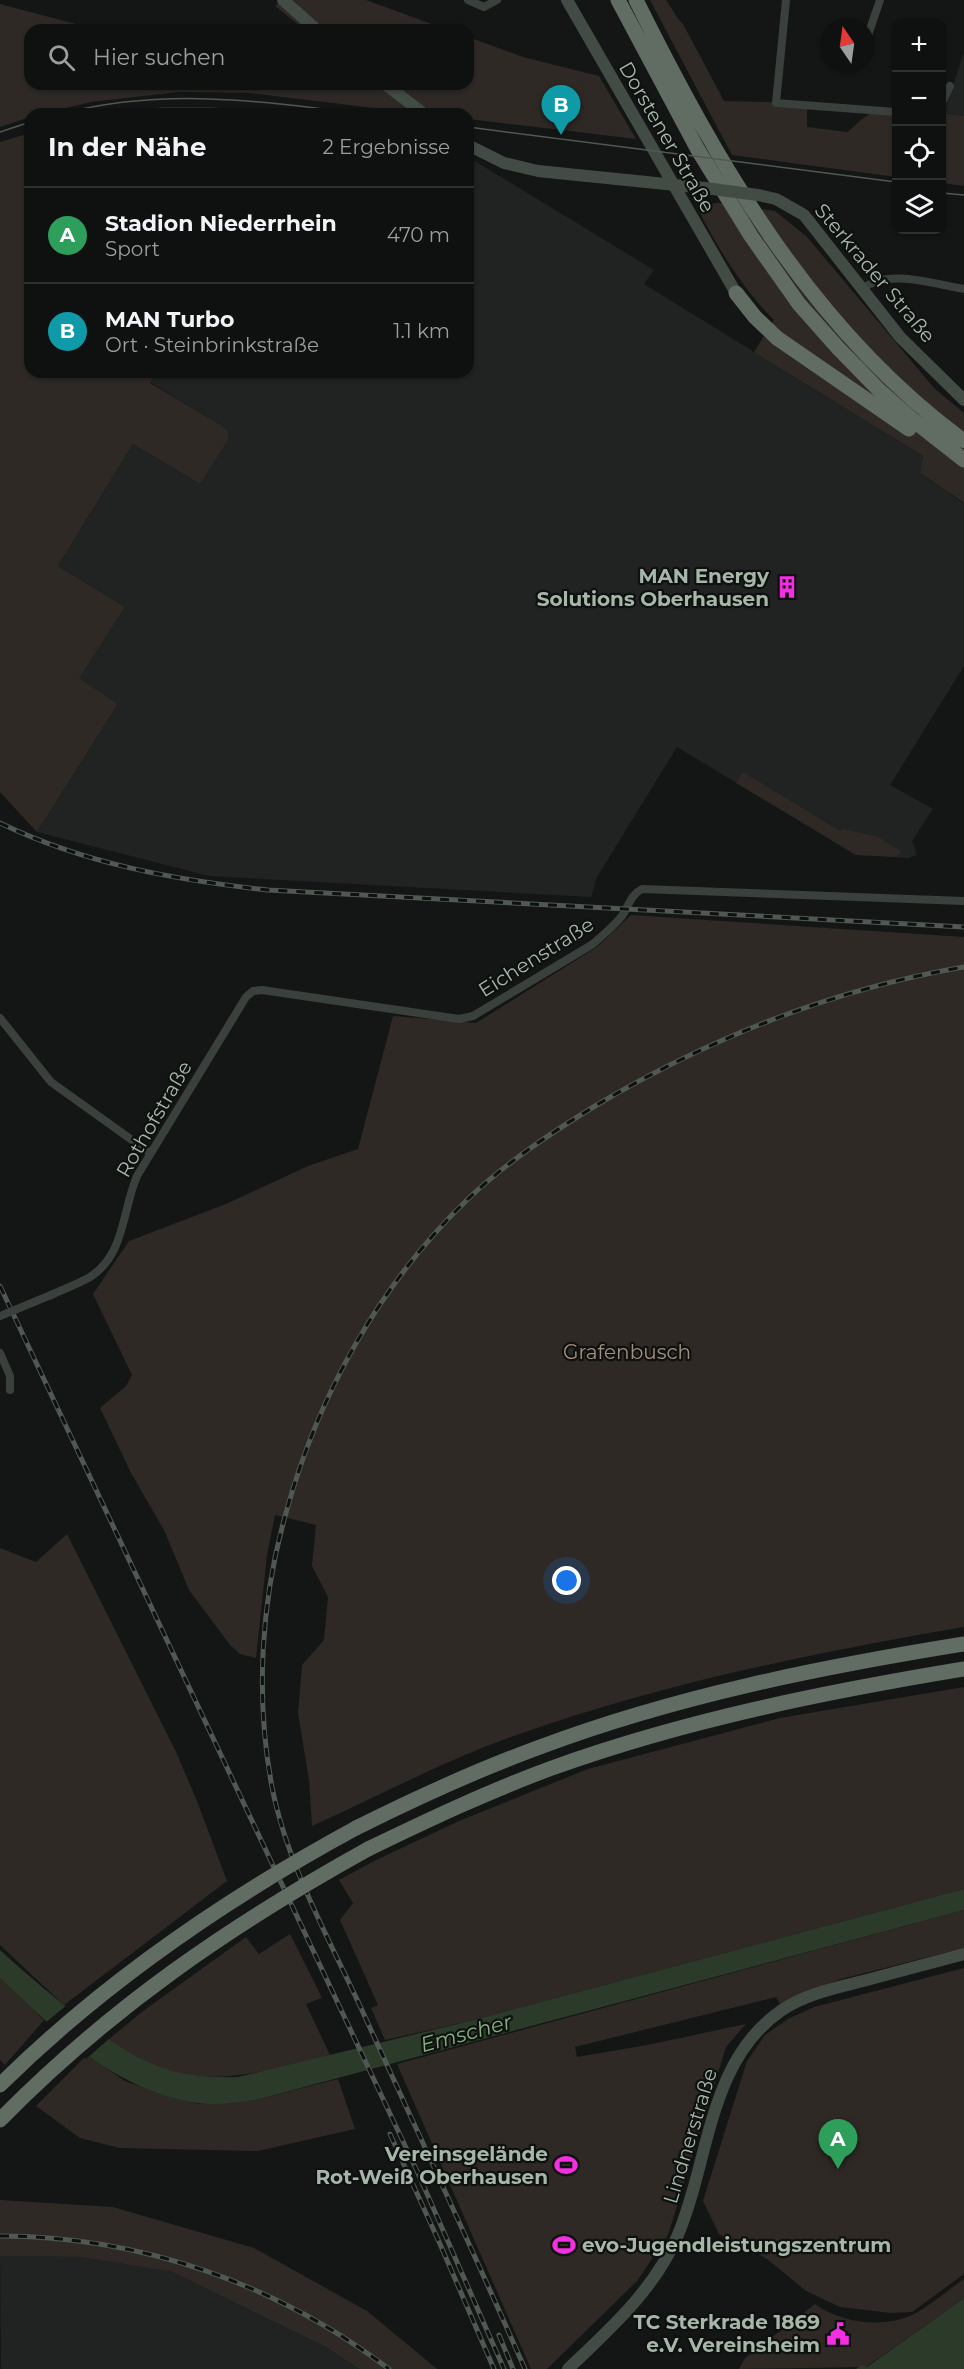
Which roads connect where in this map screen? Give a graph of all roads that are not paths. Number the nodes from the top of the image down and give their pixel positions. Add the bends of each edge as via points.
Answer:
1 (283, 0) edge
2 (468, 0) edge
3 (497, 0) edge
4 (567, 0) edge
5 (618, 0) edge
6 (636, 0) edge
7 (786, 0) edge
8 (880, 0) edge
9 (874, 18) edge
10 (310, 24) edge
11 (950, 86) dead end
12 (393, 90) edge
13 (946, 94) edge
14 (416, 108) edge
15 (892, 112) edge
16 (474, 148) edge
17 (672, 183) junction
18 (862, 290) junction
19 (964, 290) edge
20 (736, 293) joint
21 (964, 400) edge
22 (964, 441) edge
23 (964, 462) edge
24 (964, 902) edge
25 (253, 991) joint
26 (0, 1018) edge
27 (150, 1153) junction
28 (0, 1316) edge
29 (0, 1353) edge
30 (10, 1390) dead end
31 (964, 1644) edge
32 (964, 1669) edge
33 (964, 1954) edge
34 (0, 2085) edge
35 (0, 2120) edge
36 (568, 2369) edge

1 - 10 street
2 - 3 street via 484,7
4 - 17 street, Dorstener Straße
5 - 23 highway via 698,150 799,304 879,390
6 - 22 highway via 715,149 787,261 852,341 901,389
7 - 15 street via 776,103
8 - 9 street
11 - 13 street
12 - 14 street
16 - 17 street, Sterkrader Straße via 504,163 529,169
17 - 18 street, Sterkrader Straße, bridge via 776,199 804,215
17 - 20 street, Dorstener Straße
18 - 19 street via 879,279 892,277
18 - 21 street, Sterkrader Straße via 907,344
20 - 23 highway via 777,338 920,437
24 - 25 street, Eichenstraße via 642,889 633,895 609,931 593,944 466,1018
25 - 27 street, Rothofstraße
26 - 27 street via 51,1082
27 - 28 street, Rothofstraße, bridge via 132,1187 117,1243 107,1261 90,1277
29 - 30 street via 10,1376
31 - 34 highway, bridge via 779,1679 601,1726 541,1746 412,1800 260,1882 172,1941 119,1980
32 - 35 highway, bridge via 785,1703 639,1741 552,1768 484,1795 368,1849 240,1924 162,1978
33 - 36 street, Lindnerstraße via 807,1998 782,2010 753,2035 727,2077 690,2202 669,2254 632,2307

